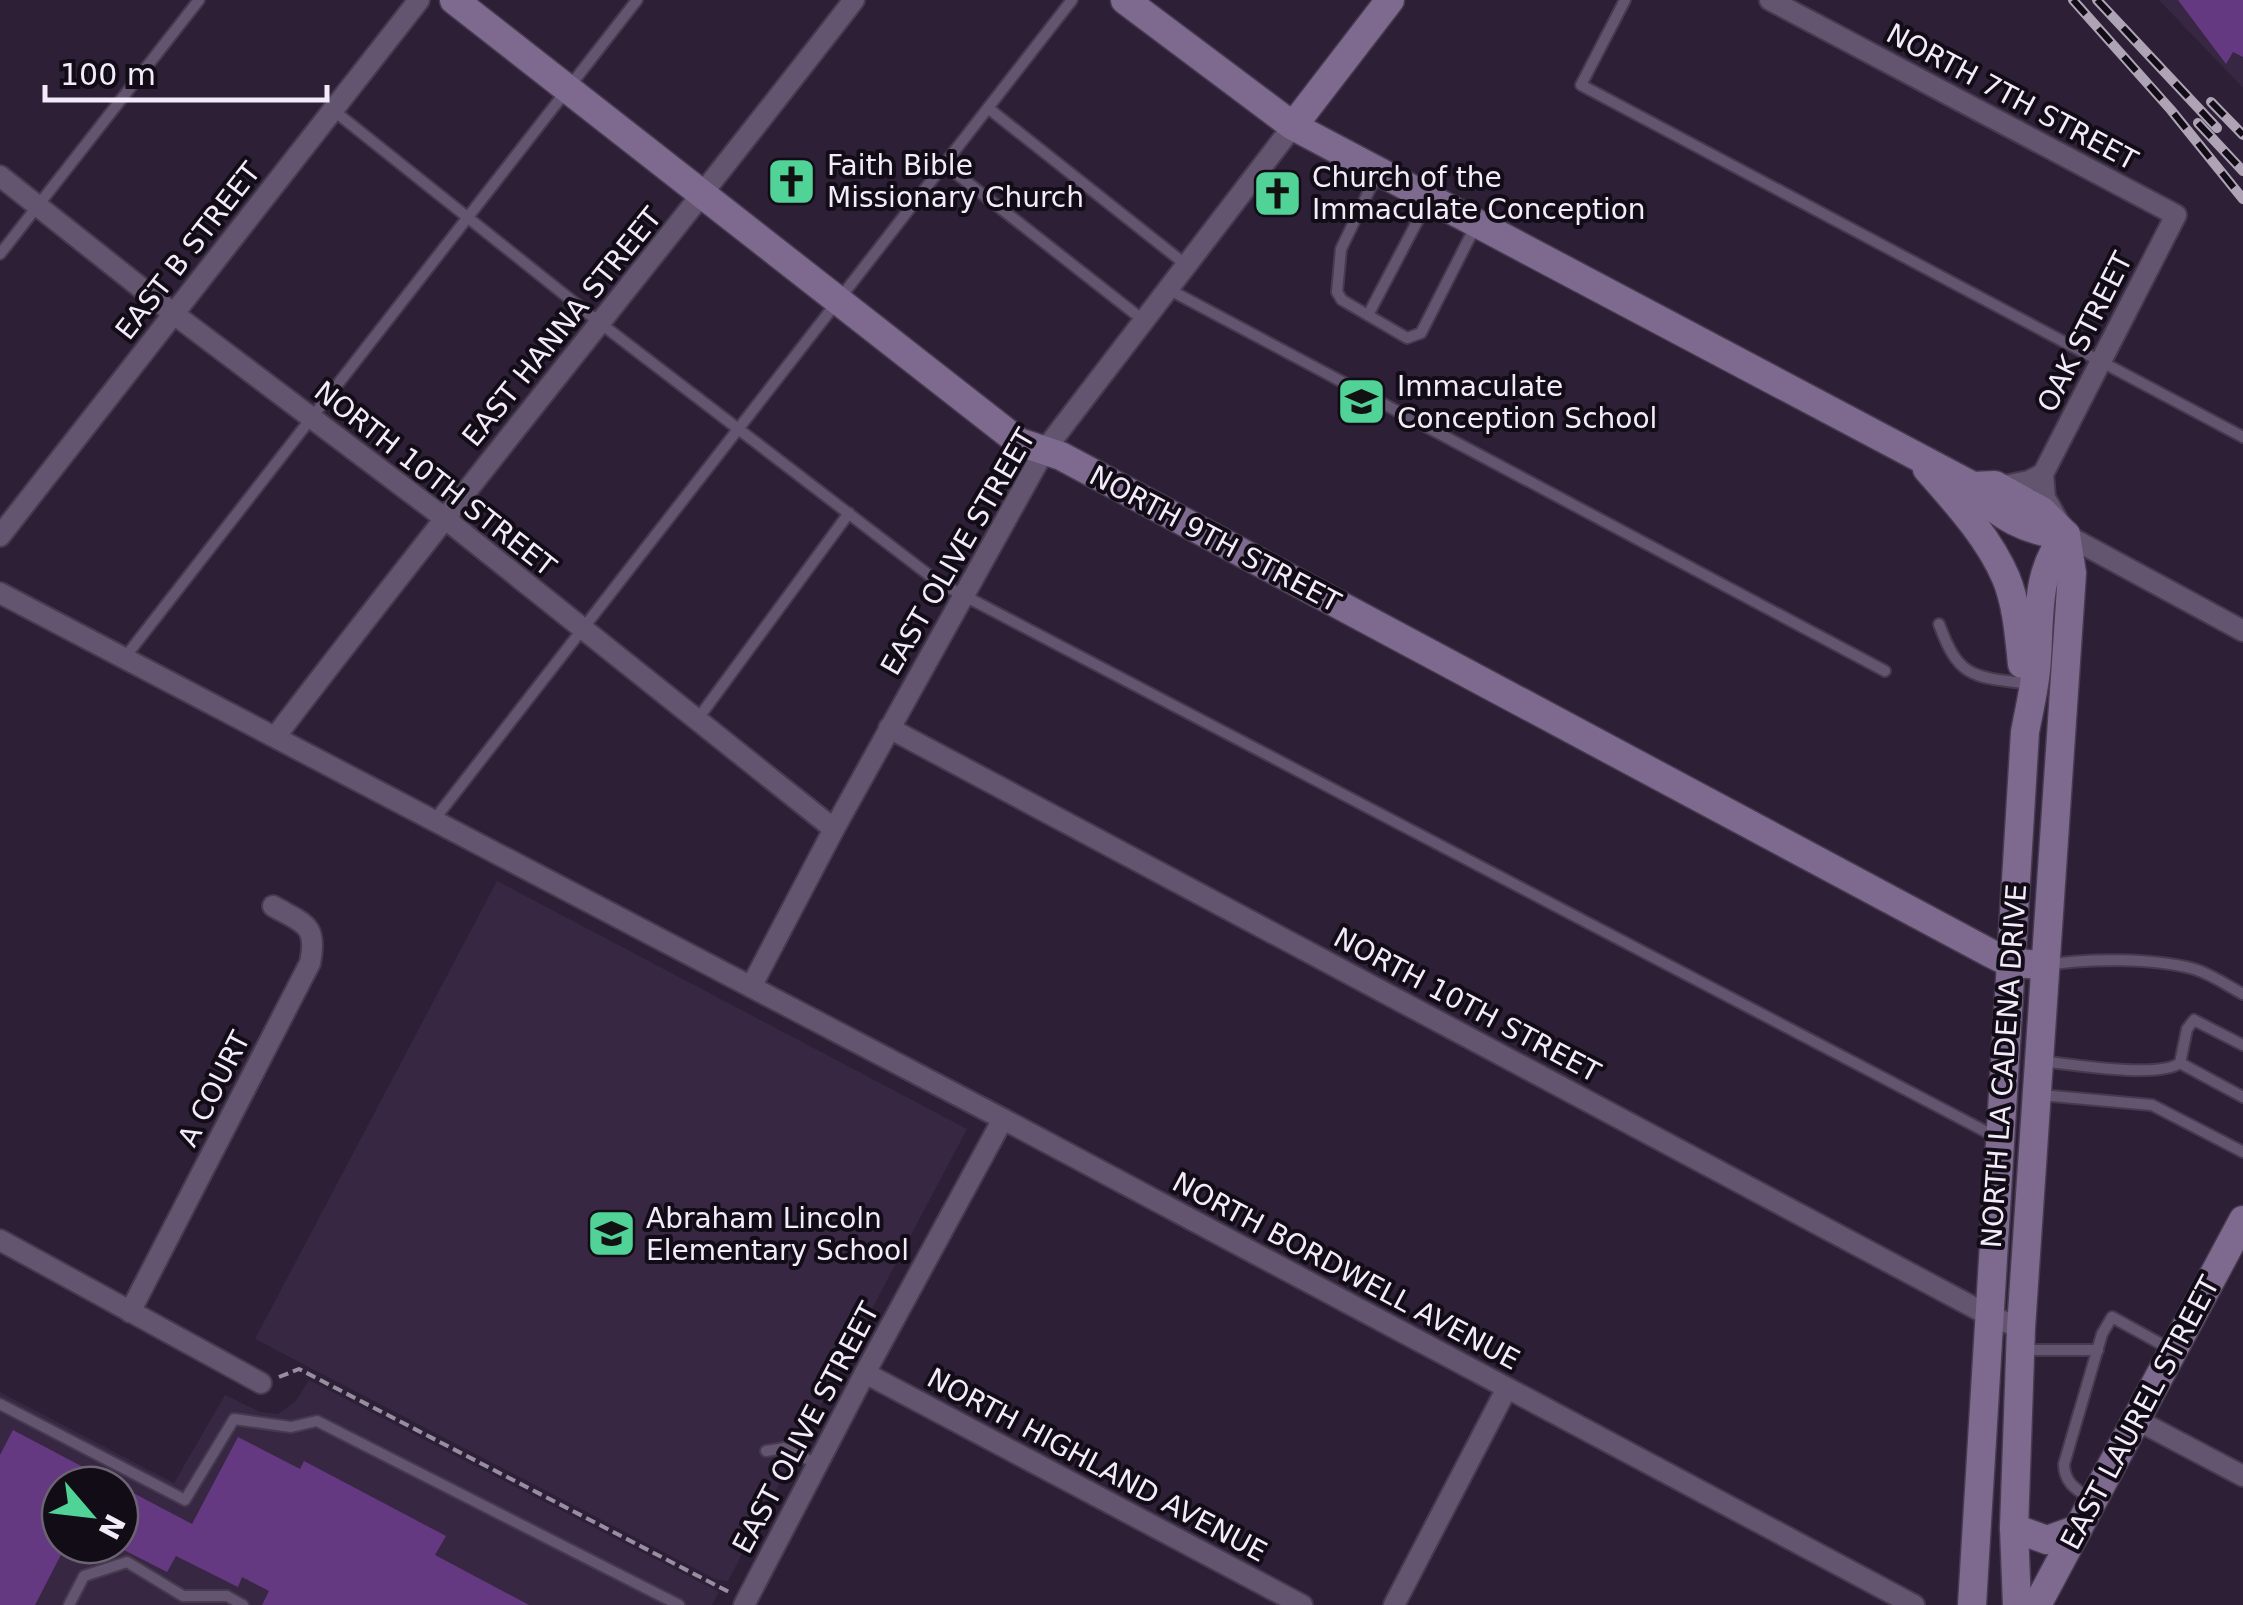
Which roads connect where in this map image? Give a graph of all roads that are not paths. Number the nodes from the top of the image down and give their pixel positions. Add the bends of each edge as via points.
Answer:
1 (198, 0) edge
2 (419, 0) edge
3 (454, 0) edge
4 (637, 0) edge
5 (854, 0) edge
6 (1072, 0) edge
7 (1125, 0) edge
8 (1390, 0) edge
9 (1625, 0) edge
10 (1770, 0) edge
11 (568, 89) junction
12 (988, 108) junction
13 (334, 110) junction
14 (1293, 126) junction
15 (944, 164) junction
16 (1378, 171) junction
17 (0, 176) edge
18 (704, 195) junction
19 (1430, 198) junction
20 (38, 206) junction
21 (2176, 215) joint
22 (468, 217) junction
23 (1477, 224) junction
24 (0, 254) edge
25 (1185, 264) junction
26 (1168, 289) junction
27 (838, 300) junction
28 (174, 314) junction
29 (1368, 315) junction
30 (1144, 321) junction
31 (600, 322) junction
32 (2101, 361) junction
33 (312, 418) junction
34 (738, 428) junction
35 (2243, 436) edge
36 (1044, 451) junction
37 (1916, 457) junction
38 (2043, 474) junction
39 (1986, 487) junction
40 (849, 513) junction
41 (443, 517) junction
42 (2066, 535) junction
43 (0, 536) edge
44 (0, 593) edge
45 (964, 594) junction
46 (1939, 624) dead end
47 (582, 628) junction
48 (2243, 631) edge
49 (126, 656) junction
50 (1885, 672) dead end
51 (2023, 684) junction
52 (696, 720) junction
53 (889, 728) junction
54 (2025, 732) junction
55 (276, 736) junction
56 (433, 820) junction
57 (834, 829) junction
58 (273, 906) dead end
59 (2010, 964) junction
60 (2046, 965) junction
61 (751, 986) junction
62 (2243, 994) edge
63 (2243, 1045) edge
64 (2039, 1060) junction
65 (2180, 1063) junction
66 (2036, 1095) junction
67 (2243, 1097) edge
68 (1004, 1119) junction
69 (1998, 1138) junction
70 (2243, 1152) edge
71 (2243, 1220) edge
72 (0, 1240) edge
73 (130, 1312) junction
74 (1988, 1315) junction
75 (2020, 1339) junction
76 (2098, 1350) junction
77 (2173, 1351) junction
78 (865, 1372) junction
79 (261, 1383) road end
80 (1508, 1388) junction
81 (0, 1404) edge
82 (2137, 1420) junction
83 (766, 1451) dead end
84 (818, 1464) junction
85 (2243, 1476) edge
86 (2093, 1501) junction
87 (2014, 1528) junction
88 (2078, 1529) junction
89 (745, 1603) edge
90 (69, 1605) edge
91 (243, 1605) edge
92 (679, 1605) edge
93 (1302, 1605) edge
94 (1394, 1605) edge
95 (1914, 1605) edge
96 (1972, 1605) edge
97 (2016, 1605) edge
98 (2037, 1605) edge

1 - 20 lane
2 - 13 street, EAST B STREET
3 - 11 main road, NORTH 9TH STREET
4 - 11 lane
5 - 18 street, EAST HANNA STREET
6 - 12 lane
7 - 14 main road
8 - 14 main road
9 - 32 lane via 1581,85
10 - 21 street, NORTH 7TH STREET
11 - 18 main road, NORTH 9TH STREET
11 - 22 lane
12 - 15 lane
12 - 25 lane
13 - 22 lane
13 - 28 street, EAST B STREET
14 - 16 main road
14 - 25 street, EAST OLIVE STREET
15 - 27 lane
15 - 30 lane
16 - 19 main road
16 - 29 lane via 1341,249 1337,292
17 - 20 street, NORTH 10TH STREET
18 - 27 main road, NORTH 9TH STREET
18 - 31 street, EAST HANNA STREET
19 - 23 main road
19 - 29 lane
20 - 24 lane
20 - 28 street, NORTH 10TH STREET
21 - 32 street, OAK STREET
22 - 31 lane
22 - 33 lane
23 - 29 lane via 1421,333 1406,338
23 - 37 main road
25 - 26 street, EAST OLIVE STREET
26 - 30 street, EAST OLIVE STREET
26 - 50 lane
27 - 34 lane
27 - 36 main road, NORTH 9TH STREET via 1020,442
28 - 33 street, NORTH 10TH STREET
28 - 43 street, EAST B STREET
30 - 36 street, EAST OLIVE STREET
31 - 34 lane
31 - 41 street, EAST HANNA STREET
32 - 35 lane
32 - 38 street, OAK STREET
33 - 41 street, NORTH 10TH STREET
33 - 49 lane
34 - 40 lane
34 - 47 lane
36 - 45 street, EAST OLIVE STREET
36 - 59 main road, NORTH 9TH STREET
37 - 39 main road
37 - 51 main road via 1981,535 2006,579
38 - 39 street
38 - 42 street via 2046,498
39 - 42 main road via 1986,504 2038,533
40 - 45 lane via 938,582
40 - 52 lane
41 - 47 street, NORTH 10TH STREET
41 - 55 street, EAST HANNA STREET
42 - 48 street
42 - 54 main road, NORTH LA CADENA DRIVE via 2045,567
42 - 60 main road, NORTH LA CADENA DRIVE via 2072,573
44 - 49 street, NORTH BORDWELL AVENUE
45 - 53 street, EAST OLIVE STREET
45 - 69 lane
46 - 51 lane via 1964,670
47 - 52 street, NORTH 10TH STREET
47 - 56 lane
49 - 55 street, NORTH BORDWELL AVENUE
51 - 54 main road
52 - 57 street, NORTH 10TH STREET
53 - 57 street, EAST OLIVE STREET
53 - 74 street, NORTH 10TH STREET
54 - 59 main road, NORTH LA CADENA DRIVE
55 - 56 street, NORTH BORDWELL AVENUE
56 - 61 street, NORTH BORDWELL AVENUE
57 - 61 street, EAST OLIVE STREET
58 - 73 street, A COURT via 308,926 315,940 310,963
59 - 60 main road, NORTH 9TH STREET
59 - 69 main road, NORTH LA CADENA DRIVE
60 - 62 lane via 2104,960 2178,966
60 - 64 main road, NORTH LA CADENA DRIVE
61 - 68 street, NORTH BORDWELL AVENUE
63 - 65 lane via 2194,1020
64 - 65 lane via 2142,1069
64 - 66 main road, NORTH LA CADENA DRIVE
65 - 67 lane
66 - 70 lane via 2152,1105
66 - 75 main road, NORTH LA CADENA DRIVE
68 - 78 street, EAST OLIVE STREET
68 - 80 street, NORTH BORDWELL AVENUE
69 - 74 main road, NORTH LA CADENA DRIVE
71 - 77 main road, EAST LAUREL STREET
72 - 73 street
73 - 79 street
74 - 75 street, NORTH 10TH STREET
74 - 96 main road, NORTH LA CADENA DRIVE
75 - 76 lane
75 - 87 main road, NORTH LA CADENA DRIVE
76 - 77 lane via 2112,1317
76 - 86 lane via 2064,1464 2072,1488
77 - 82 main road, EAST LAUREL STREET
78 - 84 street, EAST OLIVE STREET
78 - 93 street, NORTH HIGHLAND AVENUE
80 - 94 street
80 - 95 street, NORTH BORDWELL AVENUE
81 - 92 lane via 185,1500 234,1419 291,1427 318,1421
82 - 85 street
82 - 86 main road, EAST LAUREL STREET
83 - 84 lane via 784,1448
84 - 89 street, EAST OLIVE STREET
86 - 88 main road, EAST LAUREL STREET
87 - 88 main road via 2047,1540
87 - 97 main road, NORTH LA CADENA DRIVE
88 - 98 main road, EAST LAUREL STREET
90 - 91 lane via 84,1576 127,1562 182,1596 227,1596

